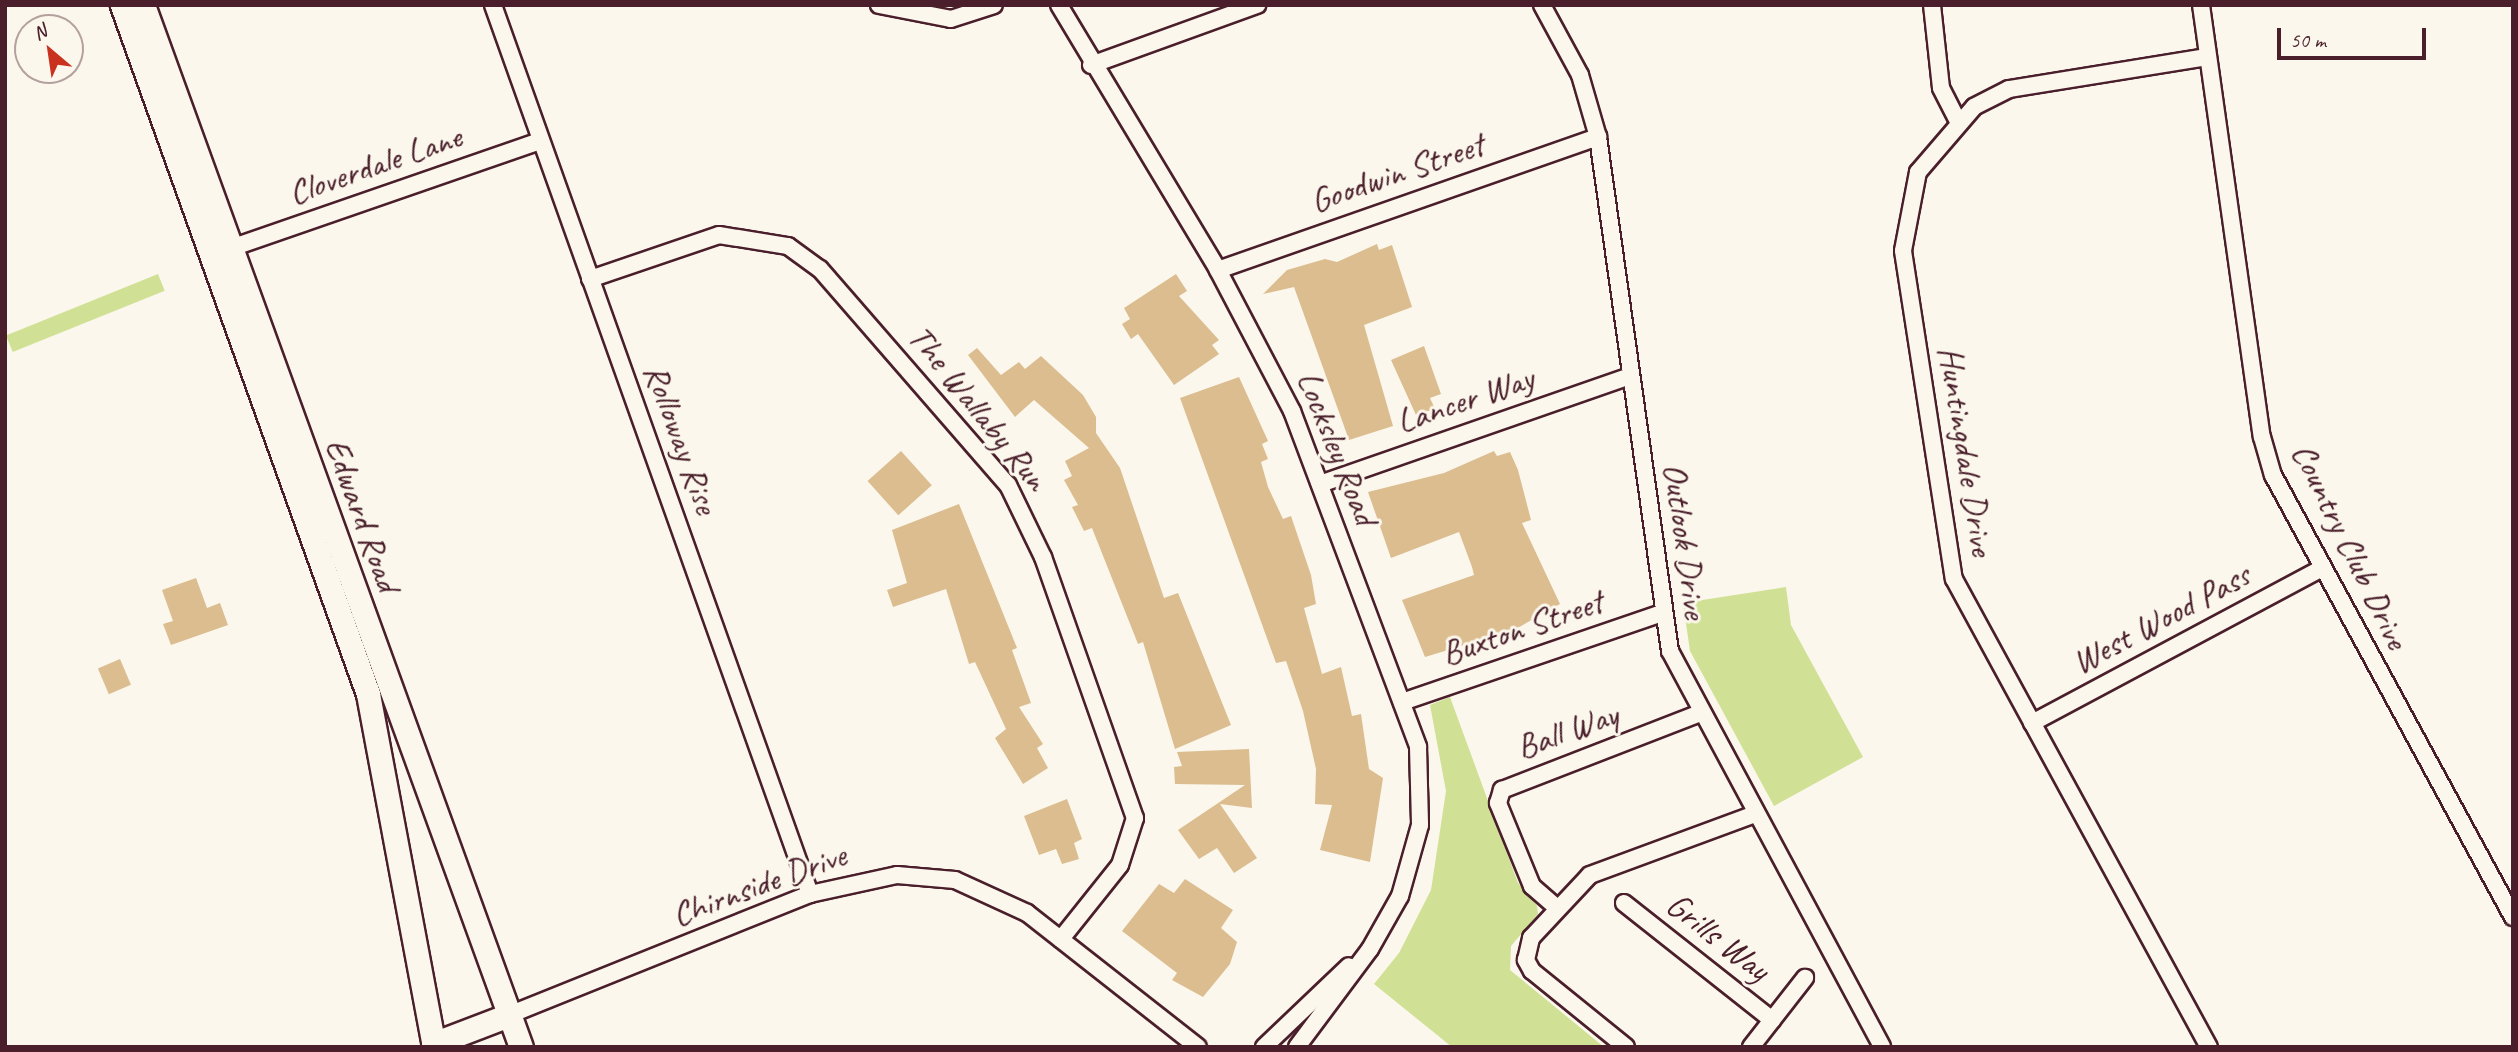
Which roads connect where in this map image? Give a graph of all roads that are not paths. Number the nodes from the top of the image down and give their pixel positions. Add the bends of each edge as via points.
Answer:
1 (122, 5) edge
2 (143, 5) edge
3 (493, 5) edge
4 (879, 5) edge
5 (993, 5) edge
6 (1059, 5) edge
7 (1257, 5) edge
8 (1542, 5) edge
9 (1932, 5) edge
10 (2201, 5) edge
11 (2207, 57) junction
12 (1091, 65) junction
13 (1958, 121) junction
14 (1598, 137) junction
15 (540, 141) junction
16 (222, 252) junction
17 (1218, 270) junction
18 (590, 279) junction
19 (1630, 376) junction
20 (1320, 484) junction
21 (2320, 569) junction
22 (1662, 613) junction
23 (1402, 702) junction
24 (1701, 713) junction
25 (2032, 723) junction
26 (1755, 814) junction
27 (810, 894) junction
28 (1624, 903) dead end
29 (1556, 907) junction
30 (2513, 917) edge
31 (1061, 939) junction
32 (1370, 949) junction
33 (1805, 978) dead end
34 (509, 1015) junction
35 (1772, 1020) junction
36 (433, 1045) edge
37 (522, 1047) edge
38 (1198, 1047) edge
39 (1264, 1047) edge
40 (1297, 1047) edge
41 (1626, 1047) edge
42 (1751, 1047) edge
43 (1882, 1047) edge
44 (2209, 1047) edge

1 - 16 main road, Edward Road
2 - 16 main road, Edward Road
3 - 15 street, Rolloway Rise
4 - 5 street via 951,19
6 - 12 street, Locksley Road
7 - 12 street
8 - 14 street, Outlook Drive via 1570,50
9 - 13 street via 1941,88
10 - 11 street, Country Club Drive
11 - 13 street, Huntingdale Drive via 2009,89
11 - 21 street, Country Club Drive via 2262,437 2273,475
12 - 17 street, Locksley Road
13 - 25 street, Huntingdale Drive via 1918,172 1903,251 1954,579
14 - 17 street, Goodwin Street
14 - 19 street, Outlook Drive
15 - 16 street, Cloverdale Lane
15 - 18 street, Rolloway Rise
16 - 34 main road, Edward Road
16 - 36 main road, Edward Road via 368,694
17 - 20 street, Locksley Road via 1292,411
18 - 27 street, Rolloway Rise
18 - 31 street, The Wallaby Run via 719,235 788,246 820,270 1008,485 1043,556 1135,818 1120,865
19 - 20 street, Lancer Way
19 - 22 street, Outlook Drive
20 - 23 street, Locksley Road
21 - 25 street, West Wood Pass
21 - 30 street, Country Club Drive
22 - 23 street, Buxton Street
22 - 24 street, Outlook Drive via 1675,664
23 - 32 street, Locksley Road via 1418,747 1420,825 1401,896
24 - 26 street, Outlook Drive
24 - 29 street, Ball Way via 1502,790 1498,803 1532,886
25 - 44 street, Huntingdale Drive
26 - 29 street via 1604,868 1578,882
26 - 43 street, Outlook Drive
27 - 31 street, Chirnside Drive via 897,875 955,880 1027,913
27 - 34 street, Chirnside Drive
28 - 35 street, Grills Way
29 - 41 street via 1531,939 1526,960
31 - 38 street, Chirnside Drive
32 - 39 street, Locksley Road
32 - 40 street, Locksley Road
33 - 35 street
34 - 36 main road
34 - 37 main road, Edward Road
35 - 42 street

